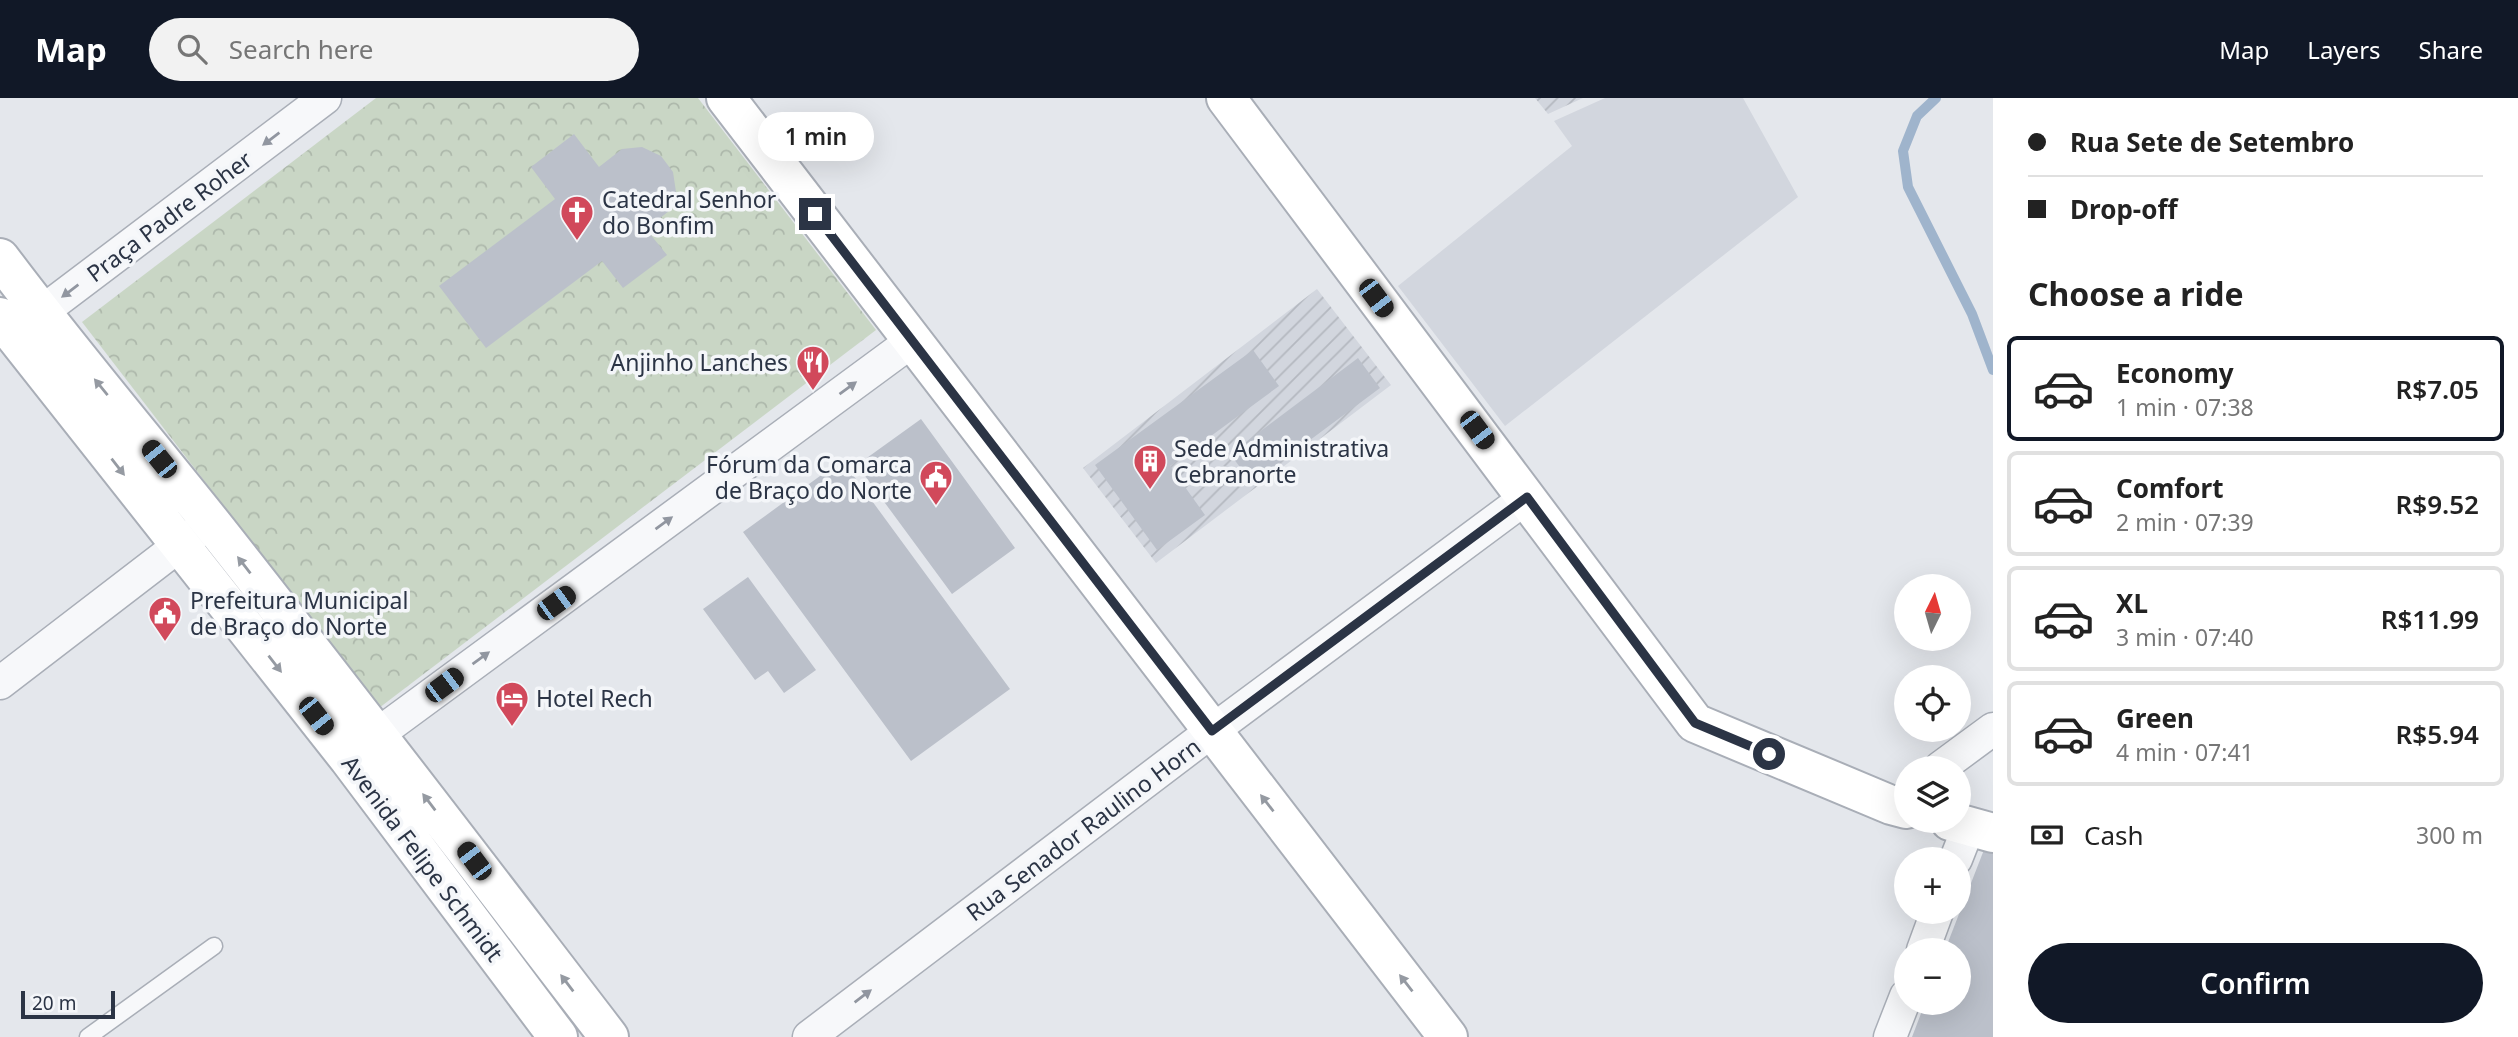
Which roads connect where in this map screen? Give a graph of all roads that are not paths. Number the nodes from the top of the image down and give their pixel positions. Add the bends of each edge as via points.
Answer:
1 (326, 98) edge
2 (1226, 98) edge
3 (737, 102) edge
4 (0, 258) edge
5 (18, 321) edge
6 (912, 341) junction
7 (1527, 497) junction
8 (210, 521) junction
9 (181, 546) junction
10 (0, 683) edge
11 (1993, 729) edge
12 (1212, 731) junction
13 (378, 734) junction
14 (1956, 756) edge
15 (349, 759) junction
16 (1894, 800) edge
17 (491, 882) junction
18 (459, 905) junction
19 (214, 946) dead end
20 (1899, 1015) edge
21 (88, 1037) edge
22 (558, 1037) edge
23 (609, 1037) edge
24 (809, 1037) edge
25 (1448, 1037) edge
26 (1890, 1037) edge

1 -> 5 street, Praça Padre Roher
2 - 7 street
3 - 6 street
4 - 5 street, Avenida Felipe Schmidt
8 -> 5 street, Avenida Felipe Schmidt
5 -> 9 street, Avenida Felipe Schmidt
6 - 12 street
13 -> 6 street
7 - 12 street, Rua Senador Raulino Horn
7 - 16 street via 1695,723
8 - 9 street
13 -> 8 street, Avenida Felipe Schmidt
9 - 10 street
9 -> 15 street, Avenida Felipe Schmidt
11 - 14 street
24 -> 12 street, Rua Senador Raulino Horn
25 -> 12 street
13 - 15 street
17 -> 13 street, Avenida Felipe Schmidt
15 - 18 street, Avenida Felipe Schmidt
17 - 18 street
23 -> 17 street, Avenida Felipe Schmidt
18 - 22 street, Avenida Felipe Schmidt
19 - 21 lane
20 - 26 street

